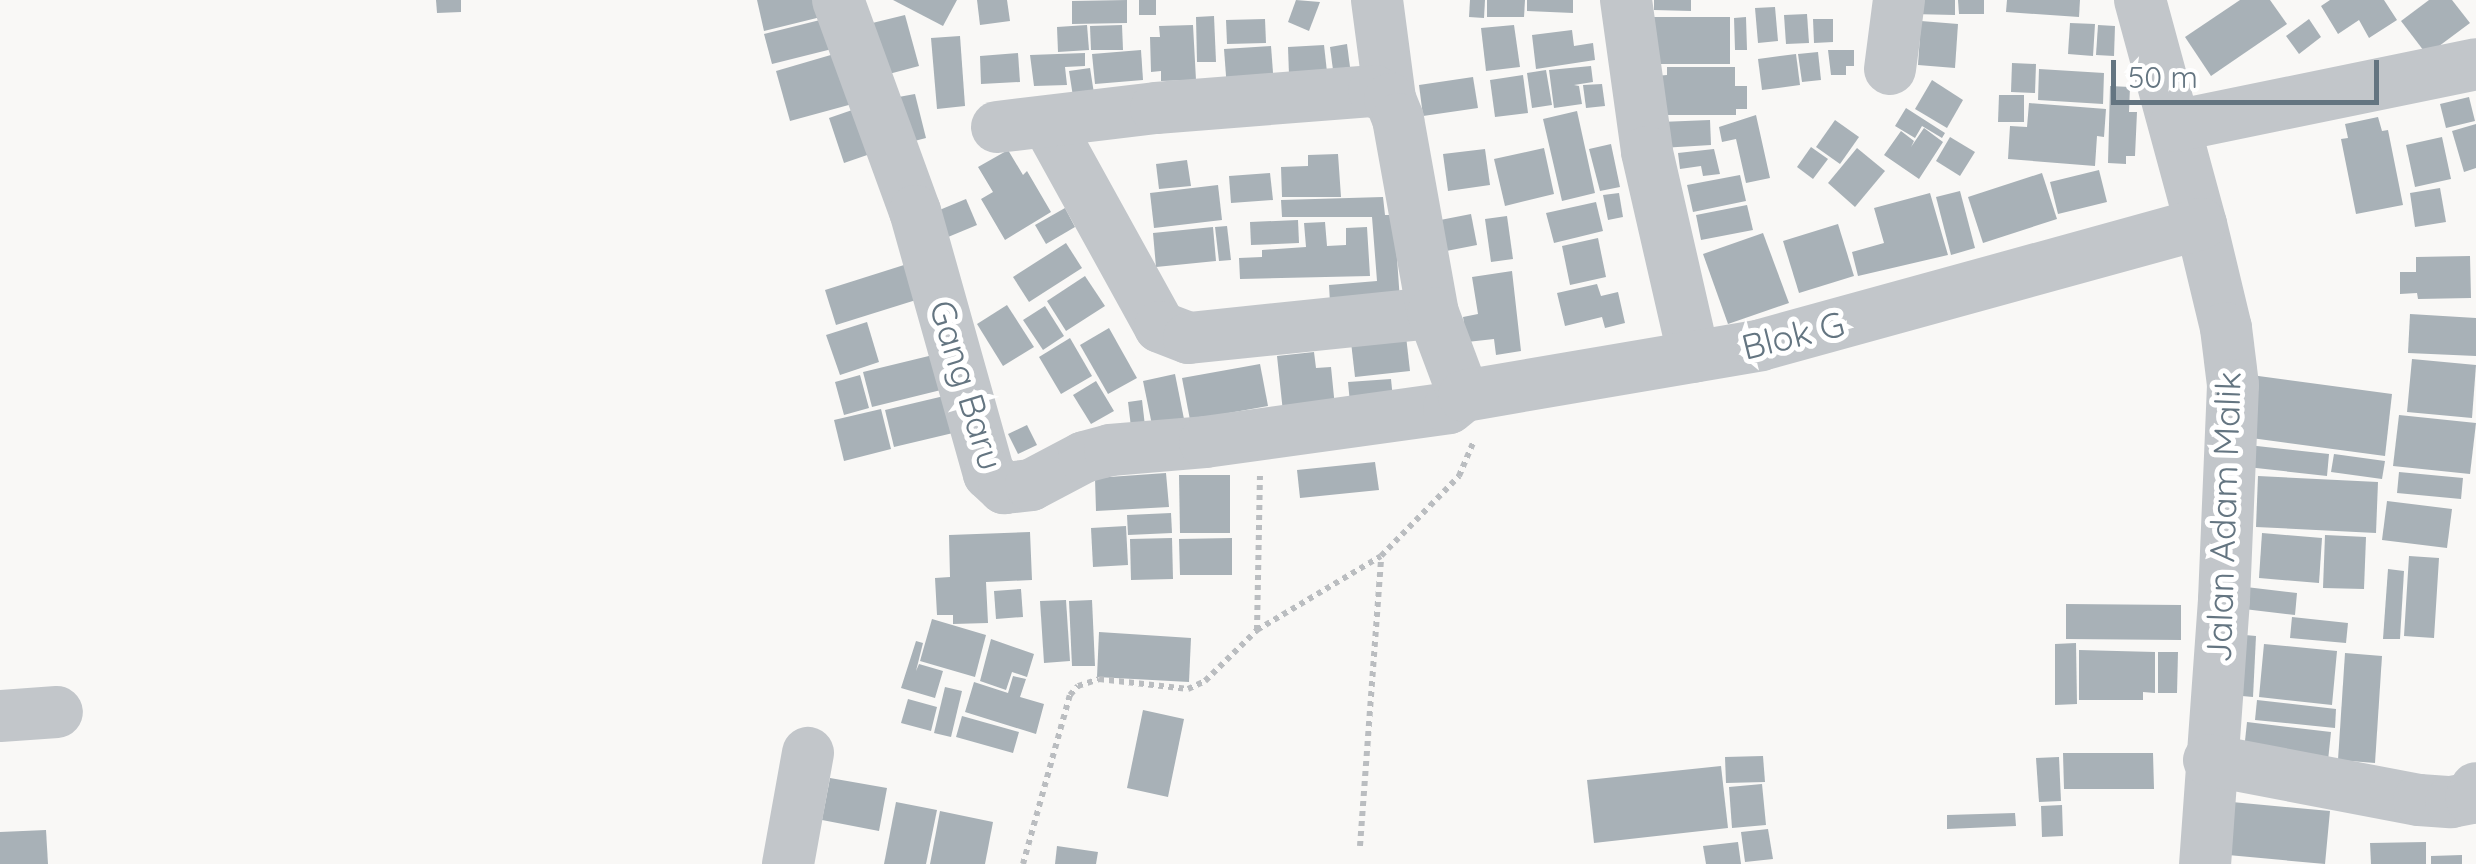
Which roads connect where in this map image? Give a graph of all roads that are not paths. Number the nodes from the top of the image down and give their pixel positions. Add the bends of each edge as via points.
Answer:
1 (838, 0) edge
2 (1378, 0) edge
3 (1626, 0) edge
4 (1899, 0) edge
5 (2140, 0) edge
6 (2476, 64) edge
7 (1890, 68) dead end
8 (1390, 99) junction
9 (2175, 126) junction
10 (2201, 224) junction
11 (1433, 313) junction
12 (1694, 357) junction
13 (1470, 396) junction
14 (58, 712) dead end
15 (0, 716) edge
16 (808, 752) dead end
17 (2210, 760) junction
18 (2476, 788) edge
19 (788, 864) edge
20 (2205, 864) edge

1 - 13 street, Gang Baru via 915,211 989,474 998,485 1016,490 1110,450 1449,408
2 - 8 street
3 - 12 street via 1647,152
4 - 7 street
5 - 9 street, Jalan Adam Malik
6 - 9 street
8 - 11 street
8 - 11 street via 1374,91 1022,124 1160,327 1189,338
9 - 10 street, Jalan Adam Malik
10 - 12 street, Blok G via 1761,345
10 - 17 street, Jalan Adam Malik via 2233,385
11 - 13 street
12 - 13 street, Blok G
14 - 15 street
16 - 19 street
17 - 18 street via 2419,800 2471,798
17 - 20 street, Jalan Adam Malik

